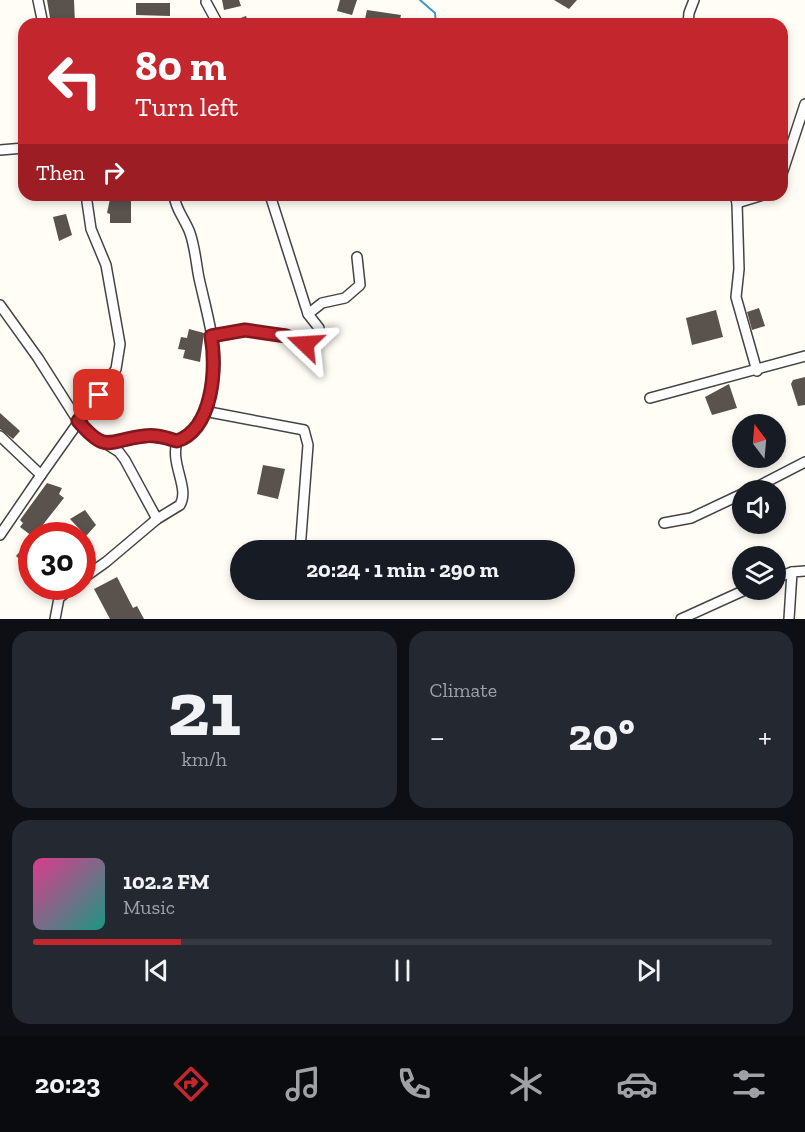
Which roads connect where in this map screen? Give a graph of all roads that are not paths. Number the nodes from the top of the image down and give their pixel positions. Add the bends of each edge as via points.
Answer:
1 (38, 0) edge
2 (694, 0) edge
3 (206, 2) dead end
4 (42, 18) edge
5 (215, 18) edge
6 (689, 18) edge
7 (805, 104) edge
8 (18, 148) edge
9 (0, 150) edge
10 (788, 156) edge
11 (87, 201) edge
12 (175, 201) edge
13 (272, 201) edge
14 (736, 201) edge
15 (357, 257) dead end
16 (0, 305) edge
17 (308, 314) junction
18 (211, 336) junction
19 (805, 356) edge
20 (757, 371) junction
21 (650, 398) dead end
22 (204, 411) junction
23 (78, 421) junction
24 (0, 436) edge
25 (177, 441) junction
26 (110, 445) junction
27 (805, 462) edge
28 (41, 475) junction
29 (770, 480) edge
30 (732, 499) edge
31 (157, 519) junction
32 (664, 523) dead end
33 (0, 535) edge
34 (301, 540) edge
35 (96, 569) edge
36 (805, 571) edge
37 (792, 572) junction
38 (786, 574) edge
39 (732, 596) edge
40 (58, 600) edge
41 (54, 617) edge
42 (681, 619) edge
43 (789, 619) edge

1 - 4 street
2 - 6 street
3 - 5 street
7 - 10 street
8 - 9 street
11 - 23 street via 91,229 106,265 120,344 116,369
12 - 18 street via 190,232
13 - 17 street
14 - 20 street via 736,297
15 - 17 street via 361,280 357,290 345,298 322,303
16 - 23 street
17 - 18 street via 319,328 318,334 305,344 286,336 245,330
18 - 22 street via 214,352
19 - 20 street
20 - 21 street
22 - 25 street via 196,429
22 - 34 street via 304,430 308,445
23 - 26 street
23 - 28 street
24 - 28 street
25 - 26 street via 156,435
25 - 31 street via 174,457 184,500
26 - 31 street via 125,460
27 - 29 street
28 - 33 street
30 - 32 street via 691,518
31 - 35 street
36 - 37 street
37 - 38 street
37 - 43 street
39 - 42 street
40 - 41 street

